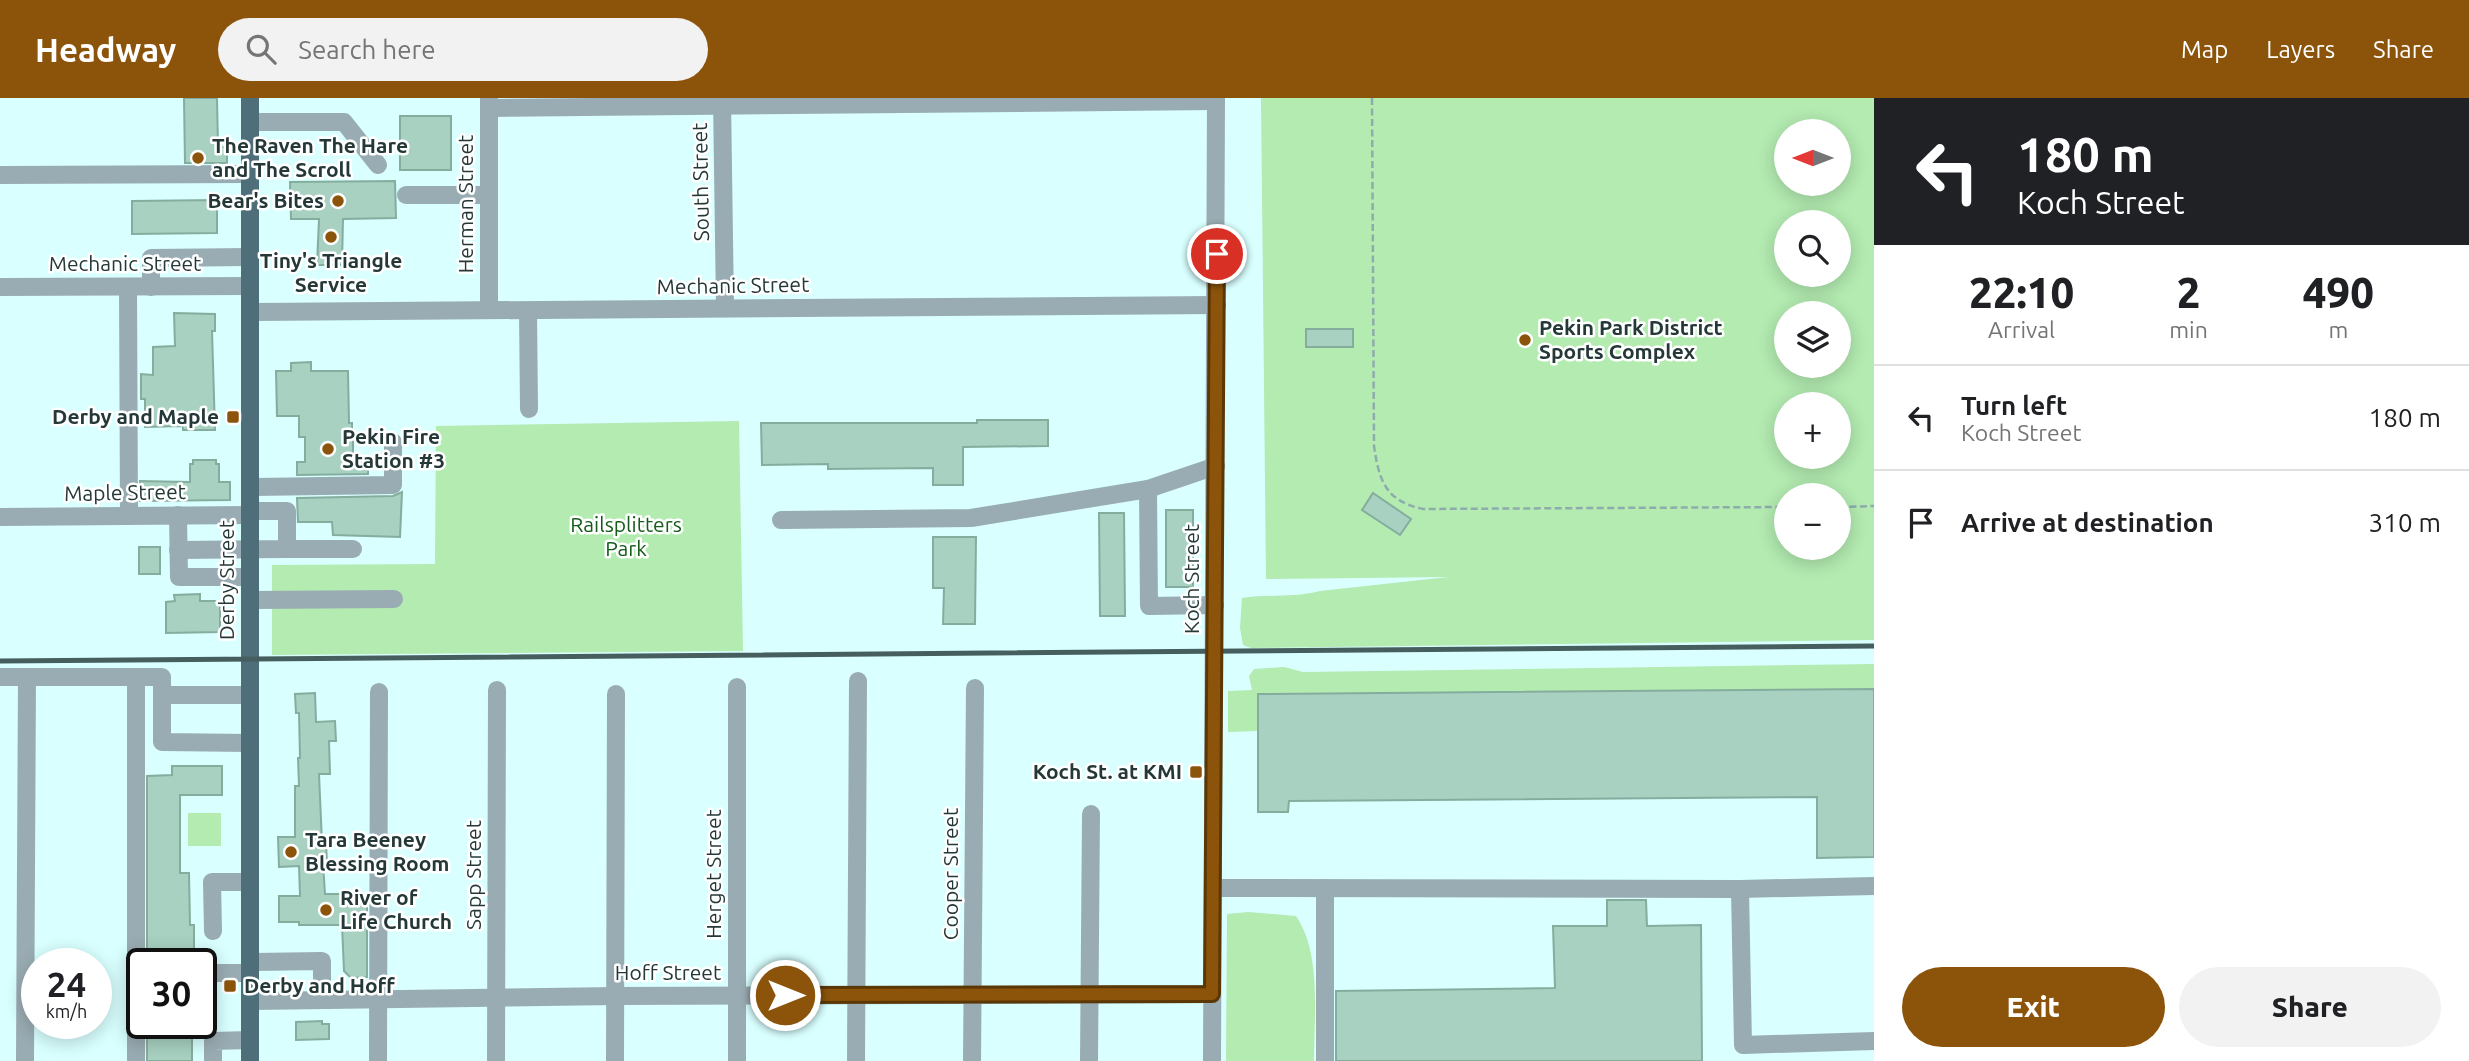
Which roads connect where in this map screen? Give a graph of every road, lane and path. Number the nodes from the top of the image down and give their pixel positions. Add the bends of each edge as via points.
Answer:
1 (250, 98) edge
2 (1371, 98) edge
3 (1216, 100) edge
4 (723, 102) edge
5 (489, 103) edge
6 (250, 121) junction
7 (378, 165) dead end
8 (250, 174) junction
9 (0, 175) edge
10 (406, 195) dead end
11 (489, 195) junction
12 (250, 257) junction
13 (128, 286) junction
14 (151, 286) junction
15 (250, 286) junction
16 (0, 287) edge
17 (1217, 304) junction
18 (725, 308) junction
19 (489, 310) junction
20 (528, 311) junction
21 (250, 312) junction
22 (529, 409) dead end
23 (393, 442) dead end
24 (1216, 466) junction
25 (250, 487) junction
26 (1148, 489) junction
27 (1851, 506) edge
28 (1874, 506) edge
29 (1774, 507) edge
30 (250, 513) junction
31 (178, 515) junction
32 (129, 516) junction
33 (0, 517) edge
34 (781, 520) dead end
35 (250, 549) junction
36 (287, 549) junction
37 (353, 549) dead end
38 (178, 550) junction
39 (250, 577) junction
40 (394, 599) dead end
41 (250, 600) junction
42 (1215, 605) junction
43 (0, 677) edge
44 (27, 677) junction
45 (136, 677) junction
46 (858, 681) dead end
47 (737, 687) dead end
48 (975, 688) dead end
49 (497, 690) dead end
50 (379, 692) dead end
51 (616, 694) dead end
52 (162, 695) junction
53 (250, 695) junction
54 (250, 743) junction
55 (1091, 814) dead end
56 (250, 882) junction
57 (1874, 886) edge
58 (1213, 888) junction
59 (1325, 888) junction
60 (1740, 889) junction
61 (212, 932) dead end
62 (139, 948) edge
63 (250, 968) junction
64 (217, 971) edge
65 (1090, 994) junction
66 (1212, 994) junction
67 (857, 995) junction
68 (973, 995) junction
69 (616, 996) junction
70 (737, 996) junction
71 (496, 998) junction
72 (378, 999) junction
73 (322, 1000) junction
74 (250, 1001) junction
75 (137, 1039) edge
76 (250, 1040) junction
77 (1874, 1041) edge
78 (25, 1061) edge
79 (136, 1061) edge
80 (213, 1061) edge
81 (250, 1061) edge
82 (378, 1061) edge
83 (496, 1061) edge
84 (615, 1061) edge
85 (737, 1061) edge
86 (856, 1061) edge
87 (972, 1061) edge
88 (1089, 1061) edge
89 (1212, 1061) edge
90 (1325, 1061) edge

1 - 6 main road, Derby Street
2 - 29 path via 1374,446 1379,478 1392,495 1407,506 1423,509
3 - 4 street
3 - 17 street, Koch Street
4 - 5 street
4 - 18 street, South Street
5 - 11 street, Herman Street
6 - 7 street via 344,122
6 - 8 main road, Derby Street
8 - 9 street
8 - 12 main road, Derby Street
10 - 11 street
11 - 19 street, Herman Street
12 - 14 street via 151,258
12 - 15 main road, Derby Street
13 - 14 street, Mechanic Street
13 - 16 street, Mechanic Street
13 - 32 street
14 - 15 street, Mechanic Street
15 - 21 main road, Derby Street
17 - 18 street, Mechanic Street
17 - 24 street, Koch Street
18 - 20 street, Mechanic Street
19 - 20 street, Mechanic Street
19 - 21 street, Mechanic Street
20 - 22 street
21 - 25 main road, Derby Street
23 - 25 street via 393,485
24 - 26 street
24 - 42 street, Koch Street
25 - 30 main road, Derby Street
26 - 34 street via 971,518
26 - 42 street via 1149,606
27 - 28 path
30 - 31 street, Maple Street
30 - 35 main road, Derby Street
30 - 36 street, Maple Street via 287,511
31 - 32 street, Maple Street
31 - 38 street
32 - 33 street, Maple Street
35 - 36 street
35 - 38 street
35 - 39 main road, Derby Street
36 - 37 street
38 - 39 street via 178,577
39 - 41 main road, Derby Street
40 - 41 street
41 - 53 main road, Derby Street
42 - 58 street, Koch Street
43 - 44 street
44 - 45 street
44 - 78 street
45 - 52 street via 162,677
45 - 62 street
46 - 67 street
47 - 70 street, Herget Street
48 - 68 street, Cooper Street
49 - 71 street, Sapp Street
50 - 72 street
51 - 69 street
52 - 53 street
52 - 54 street via 162,742
53 - 54 main road, Derby Street
54 - 56 main road, Derby Street
55 - 65 street
56 - 61 street via 212,882
56 - 63 main road, Derby Street
57 - 60 street
58 - 59 street
58 - 66 street, Koch Street
59 - 60 street
59 - 90 street
60 - 77 street via 1743,1045
63 - 64 street
63 - 73 street via 322,961
63 - 74 main road, Derby Street
65 - 66 street, Hoff Street
65 - 68 street, Hoff Street
65 - 88 street
66 - 89 street, Koch Street
67 - 68 street, Hoff Street
67 - 70 street, Hoff Street
67 - 86 street
68 - 87 street, Cooper Street
69 - 70 street, Hoff Street
69 - 71 street, Hoff Street
69 - 84 street
70 - 85 street, Herget Street
71 - 72 street, Hoff Street
71 - 83 street, Sapp Street
72 - 73 street, Hoff Street
72 - 82 street
73 - 74 street, Hoff Street
74 - 76 main road, Derby Street
75 - 79 street
76 - 80 street via 213,1041
76 - 81 main road, Derby Street

